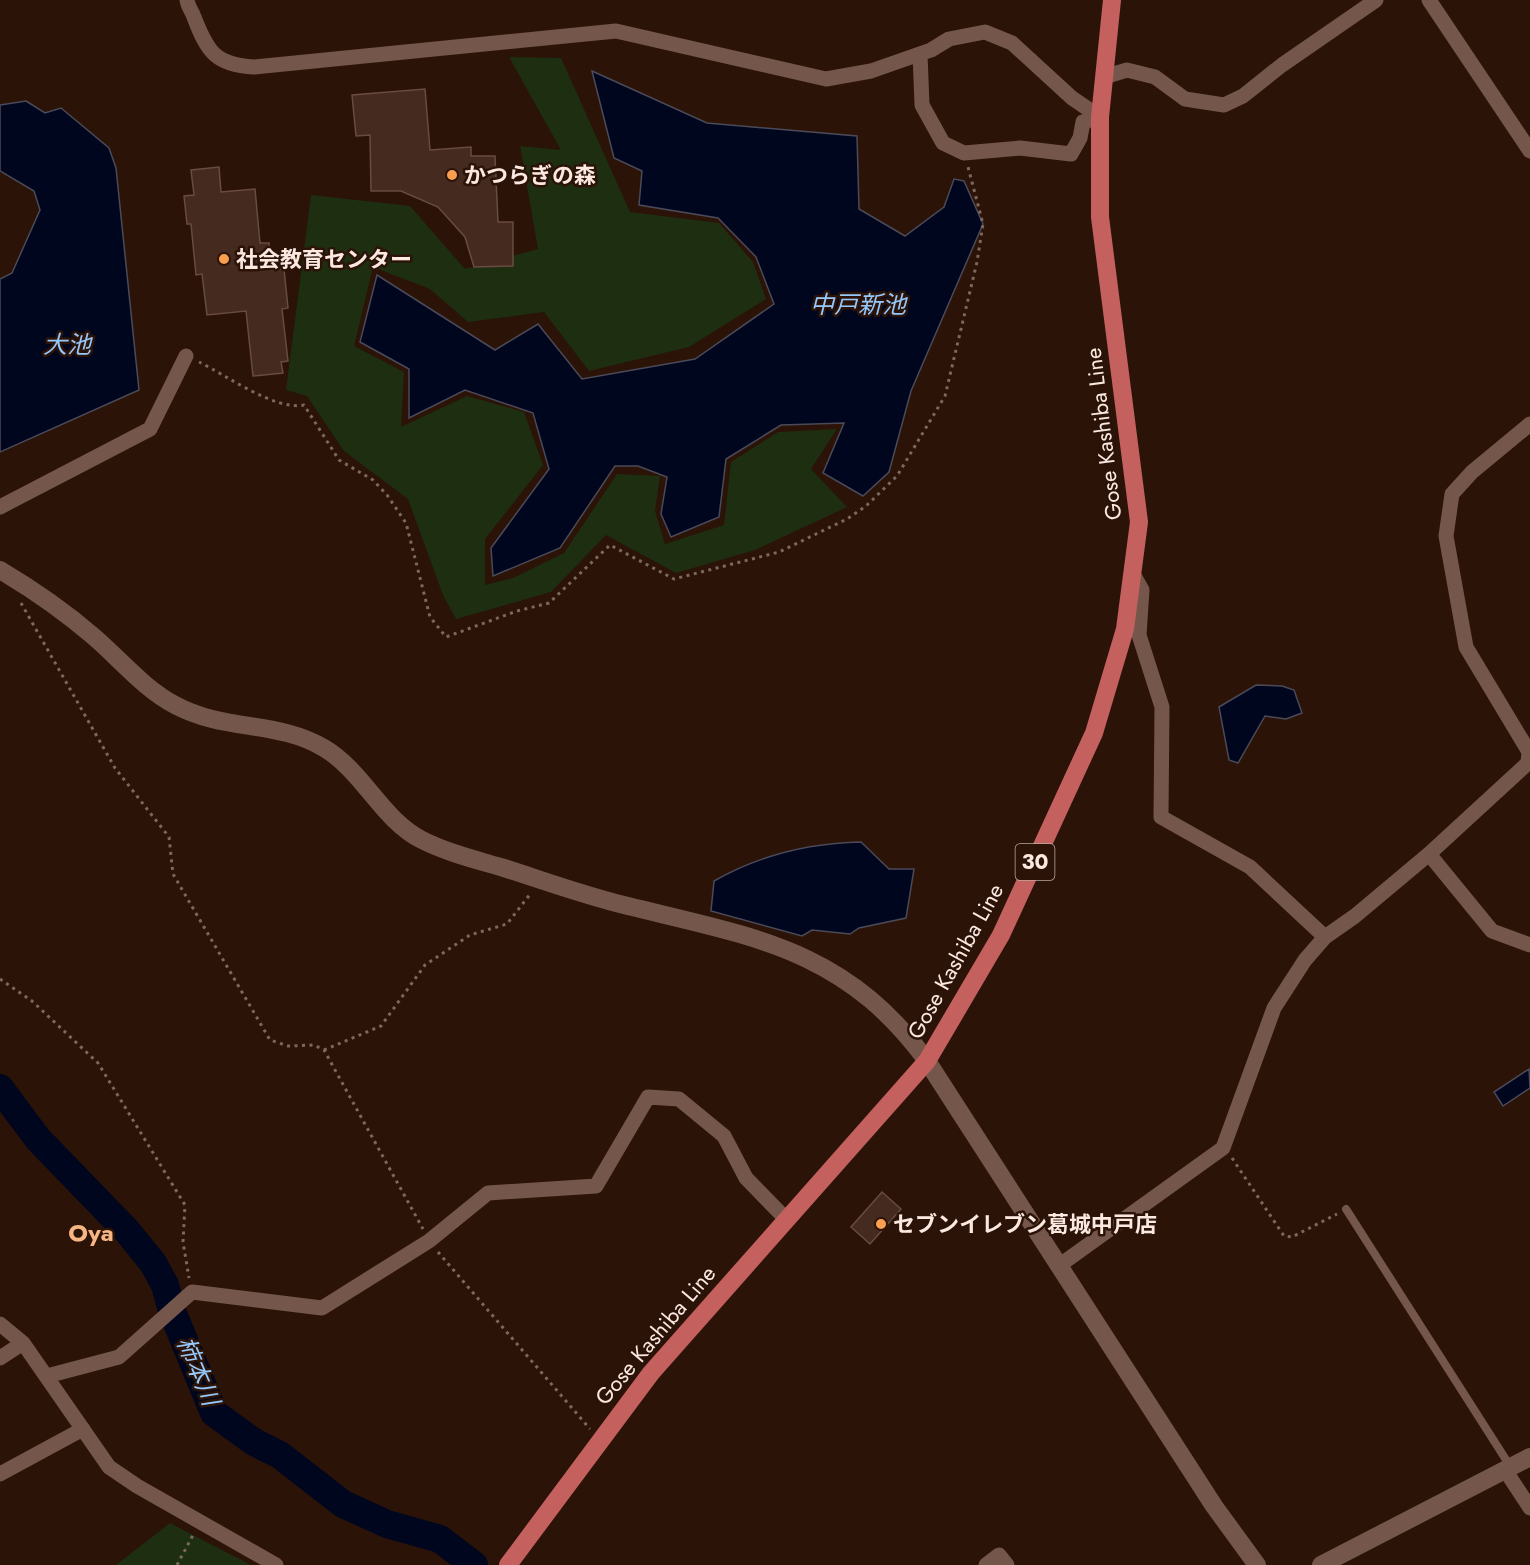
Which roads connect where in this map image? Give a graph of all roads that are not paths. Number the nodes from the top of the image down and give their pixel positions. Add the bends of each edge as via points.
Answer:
1 (187, 0) edge
2 (1112, 0) edge
3 (1376, 0) edge
4 (1429, 0) edge
5 (920, 54) junction
6 (1104, 76) junction
7 (1100, 117) junction
8 (1530, 151) edge
9 (186, 356) road end
10 (1530, 424) edge
11 (0, 507) edge
12 (7, 574) edge
13 (1133, 574) junction
14 (1123, 638) junction
15 (1142, 642) junction
16 (1529, 760) edge
17 (1429, 854) junction
18 (1325, 937) junction
19 (1530, 945) edge
20 (927, 1061) junction
21 (1346, 1209) road end
22 (787, 1221) junction
23 (1060, 1265) junction
24 (0, 1324) edge
25 (23, 1342) junction
26 (0, 1358) edge
27 (47, 1376) junction
28 (83, 1429) junction
29 (1530, 1457) edge
30 (1508, 1468) junction
31 (0, 1474) edge
32 (1530, 1508) edge
33 (276, 1565) edge
34 (508, 1565) edge
35 (986, 1565) edge
36 (1008, 1565) edge
37 (1257, 1565) edge
38 (1321, 1565) edge

1 - 5 street via 197,30 214,56 234,66 597,31 616,31 826,79 872,71
2 - 6 main road, Gose Kashiba Line / 30
3 - 6 street via 1243,96 1224,105 1185,99 1155,77 1127,70
4 - 8 street
5 - 7 street via 949,39 985,32 1012,43 1072,98
5 - 7 street via 922,105 943,142 964,153 1020,148 1071,154 1083,122
6 - 7 main road, Gose Kashiba Line / 30
7 - 13 main road, Gose Kashiba Line / 30 via 1100,217 1139,522
9 - 11 street via 150,429
10 - 16 street via 1472,472 1452,494 1446,536 1466,646 1529,752
12 - 20 street via 67,614 137,678 174,705 209,720 267,728 311,741 351,767 392,816 421,839 615,903 788,949 862,992 889,1015
13 - 14 main road, Gose Kashiba Line / 30
13 - 15 street via 1142,590
14 - 15 street
14 - 20 main road, Gose Kashiba Line / 30 via 1094,733 1001,935
15 - 18 street via 1161,707 1161,817 1250,867
16 - 17 street
17 - 18 street
17 - 19 street via 1492,931
18 - 23 street via 1305,960 1275,1008 1224,1146
20 - 22 main road, Gose Kashiba Line / 30
20 - 23 street
21 - 30 lane
22 - 27 street via 746,1178 724,1136 679,1099 648,1097 596,1186 488,1193 429,1241 322,1308 192,1292 119,1357
22 - 34 main road, Gose Kashiba Line / 30 via 673,1347 599,1439
23 - 37 street via 1214,1506
24 - 25 street
25 - 26 street
25 - 27 street
27 - 28 street
28 - 31 street
28 - 33 street via 109,1467
29 - 30 street
30 - 32 street
30 - 38 street
35 - 36 street via 999,1555

